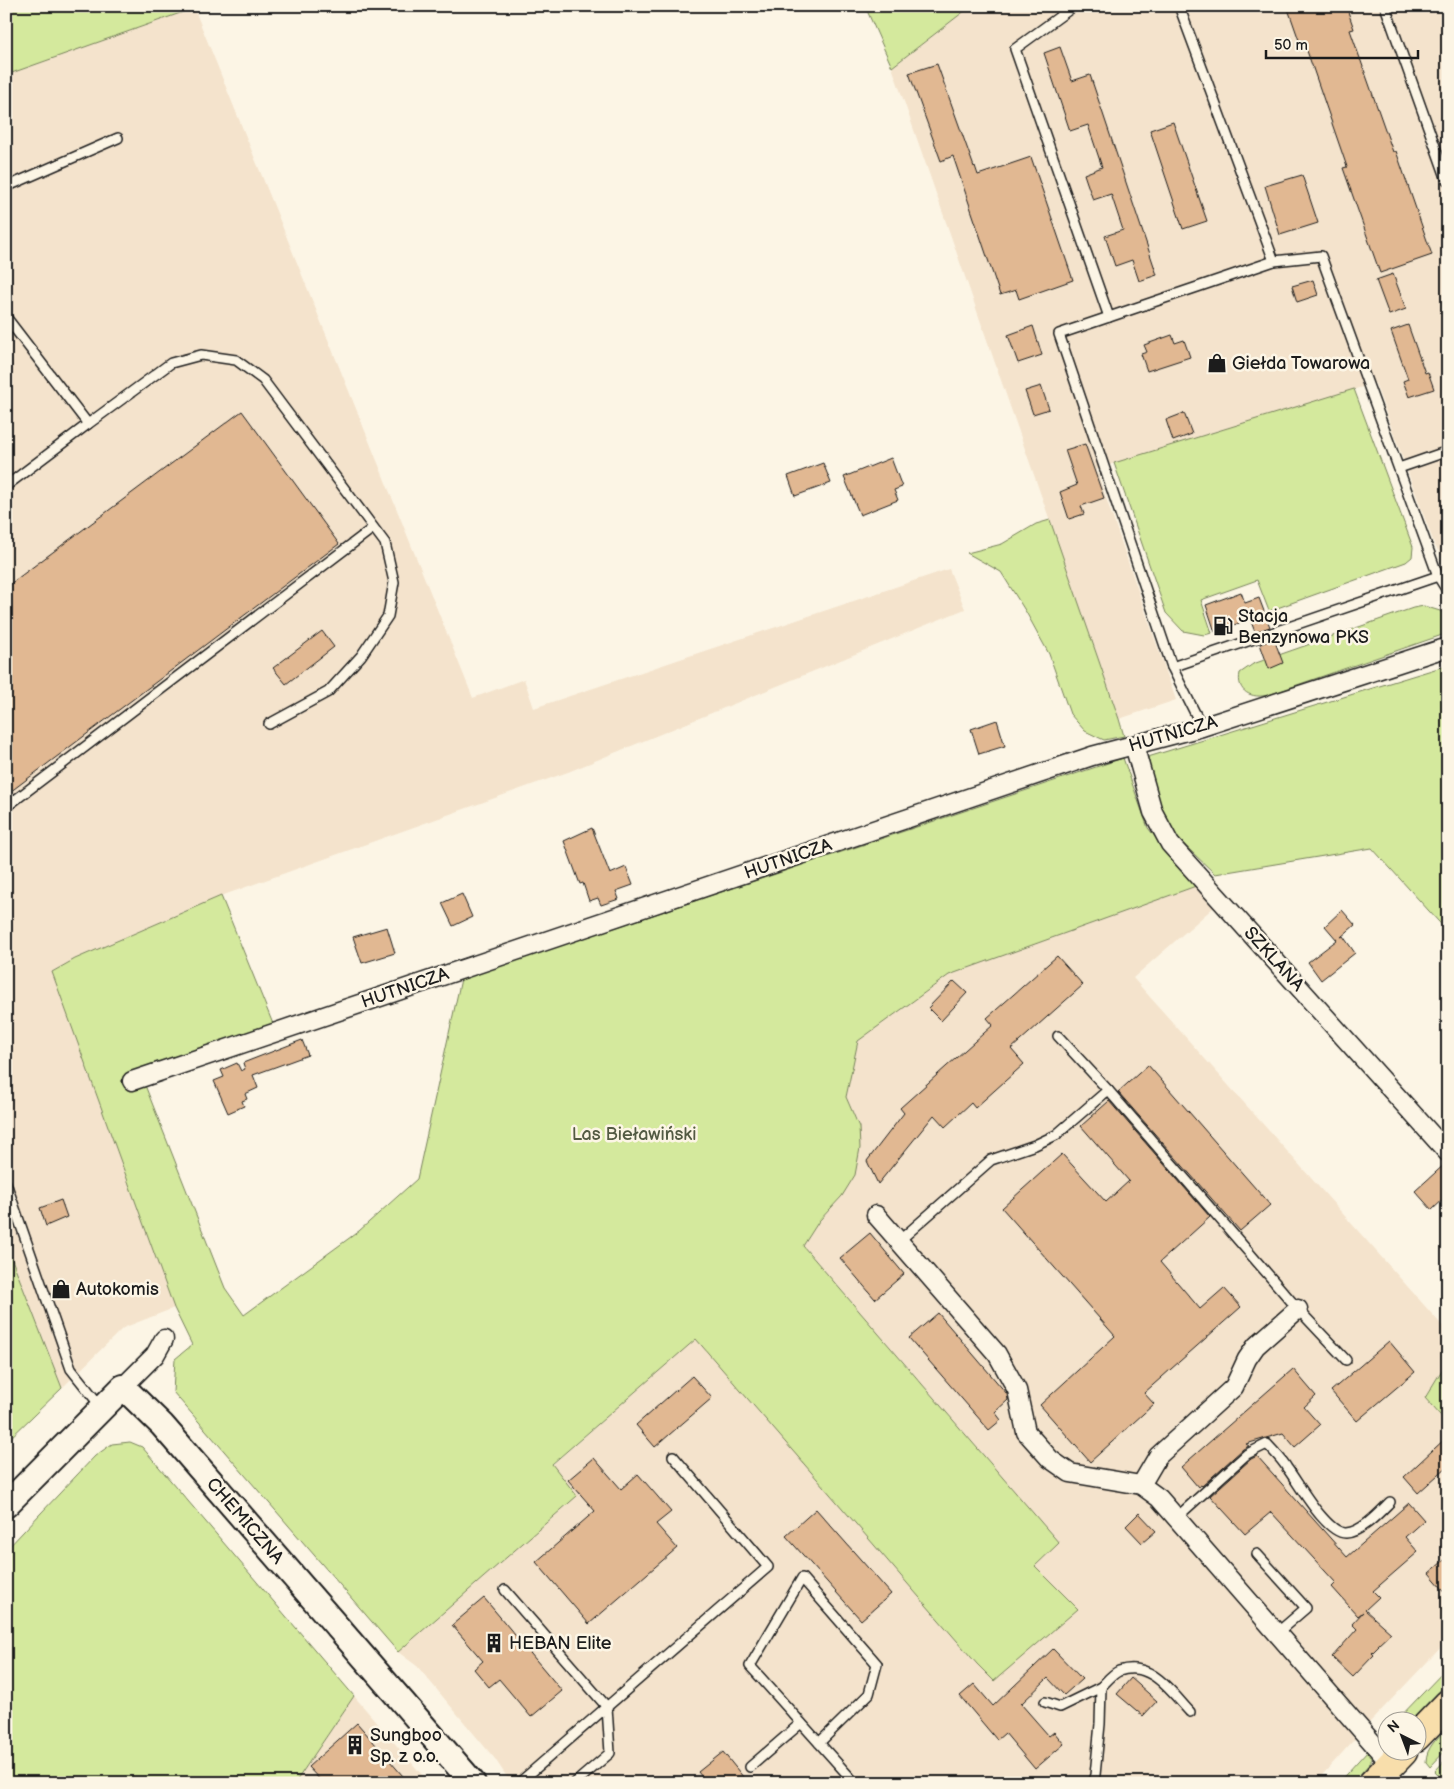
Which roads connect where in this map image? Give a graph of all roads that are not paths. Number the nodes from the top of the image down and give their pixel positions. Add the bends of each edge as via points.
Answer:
1 (1074, 6) edge
2 (1179, 6) edge
3 (1385, 6) edge
4 (118, 138) dead end
5 (1448, 179) edge
6 (6, 187) edge
7 (1274, 261) junction
8 (6, 317) edge
9 (1109, 317) junction
10 (88, 424) junction
11 (1448, 451) edge
12 (1399, 468) junction
13 (6, 486) edge
14 (374, 528) junction
15 (1438, 576) junction
16 (1448, 592) edge
17 (1448, 647) edge
18 (1172, 667) junction
19 (268, 724) dead end
20 (1202, 727) junction
21 (1134, 745) junction
22 (6, 807) edge
23 (1058, 1036) dead end
24 (132, 1080) dead end
25 (1108, 1090) junction
26 (1448, 1153) edge
27 (6, 1183) edge
28 (876, 1215) dead end
29 (899, 1241) junction
30 (1298, 1309) junction
31 (164, 1339) dead end
32 (1346, 1360) dead end
33 (123, 1387) junction
34 (102, 1408) junction
35 (673, 1456) dead end
36 (1141, 1485) junction
37 (1390, 1502) dead end
38 (6, 1505) edge
39 (1176, 1518) junction
40 (1258, 1554) dead end
41 (505, 1590) dead end
42 (1278, 1633) junction
43 (1101, 1687) junction
44 (1046, 1702) dead end
45 (1448, 1704) edge
46 (607, 1707) junction
47 (1190, 1712) dead end
48 (801, 1723) junction
49 (1426, 1727) edge
50 (819, 1743) junction
51 (1389, 1766) edge
52 (750, 1767) dead end
53 (466, 1780) edge
54 (519, 1783) edge
55 (575, 1783) edge
56 (855, 1783) edge
57 (1092, 1783) edge

1 - 9 lane via 1015,49
2 - 7 lane
3 - 5 lane
4 - 6 lane
7 - 9 lane
7 - 12 lane via 1322,256
8 - 10 lane
9 - 18 lane via 1059,334
10 - 13 lane
10 - 14 lane via 172,363 201,355 236,360 263,380
11 - 12 lane
12 - 15 lane
14 - 19 lane via 384,544 394,582 388,616 361,656 328,692
14 - 22 lane
15 - 16 lane
15 - 18 lane
17 - 20 street, HUTNICZA
18 - 20 lane
20 - 21 street, HUTNICZA
21 - 24 street, HUTNICZA via 1082,759
21 - 26 street, SZKLANA via 1153,812 1170,844
23 - 25 lane
25 - 29 lane via 1056,1136 991,1160
25 - 30 lane
27 - 34 lane via 71,1369
28 - 29 street
29 - 36 street via 998,1354 1017,1390 1026,1432 1050,1459 1070,1472
30 - 32 lane
30 - 36 street via 1256,1346 1234,1387 1158,1456
31 - 33 street via 155,1355
33 - 34 street
33 - 53 street, CHEMICZNA via 162,1425
34 - 38 street
35 - 46 lane via 768,1567
36 - 39 street via 1159,1498
37 - 39 lane via 1363,1526 1346,1533 1336,1530 1313,1507 1287,1467 1267,1444 1247,1454
39 - 42 street
40 - 42 lane via 1306,1608
41 - 46 lane
42 - 51 street
43 - 44 lane via 1060,1707
43 - 47 lane via 1118,1672 1140,1669 1159,1678
43 - 57 lane
45 - 49 highway
46 - 54 lane
46 - 55 lane via 610,1752
48 - 50 lane
48 - 50 lane via 750,1666 802,1578 877,1664 869,1694
48 - 52 lane
50 - 56 lane

